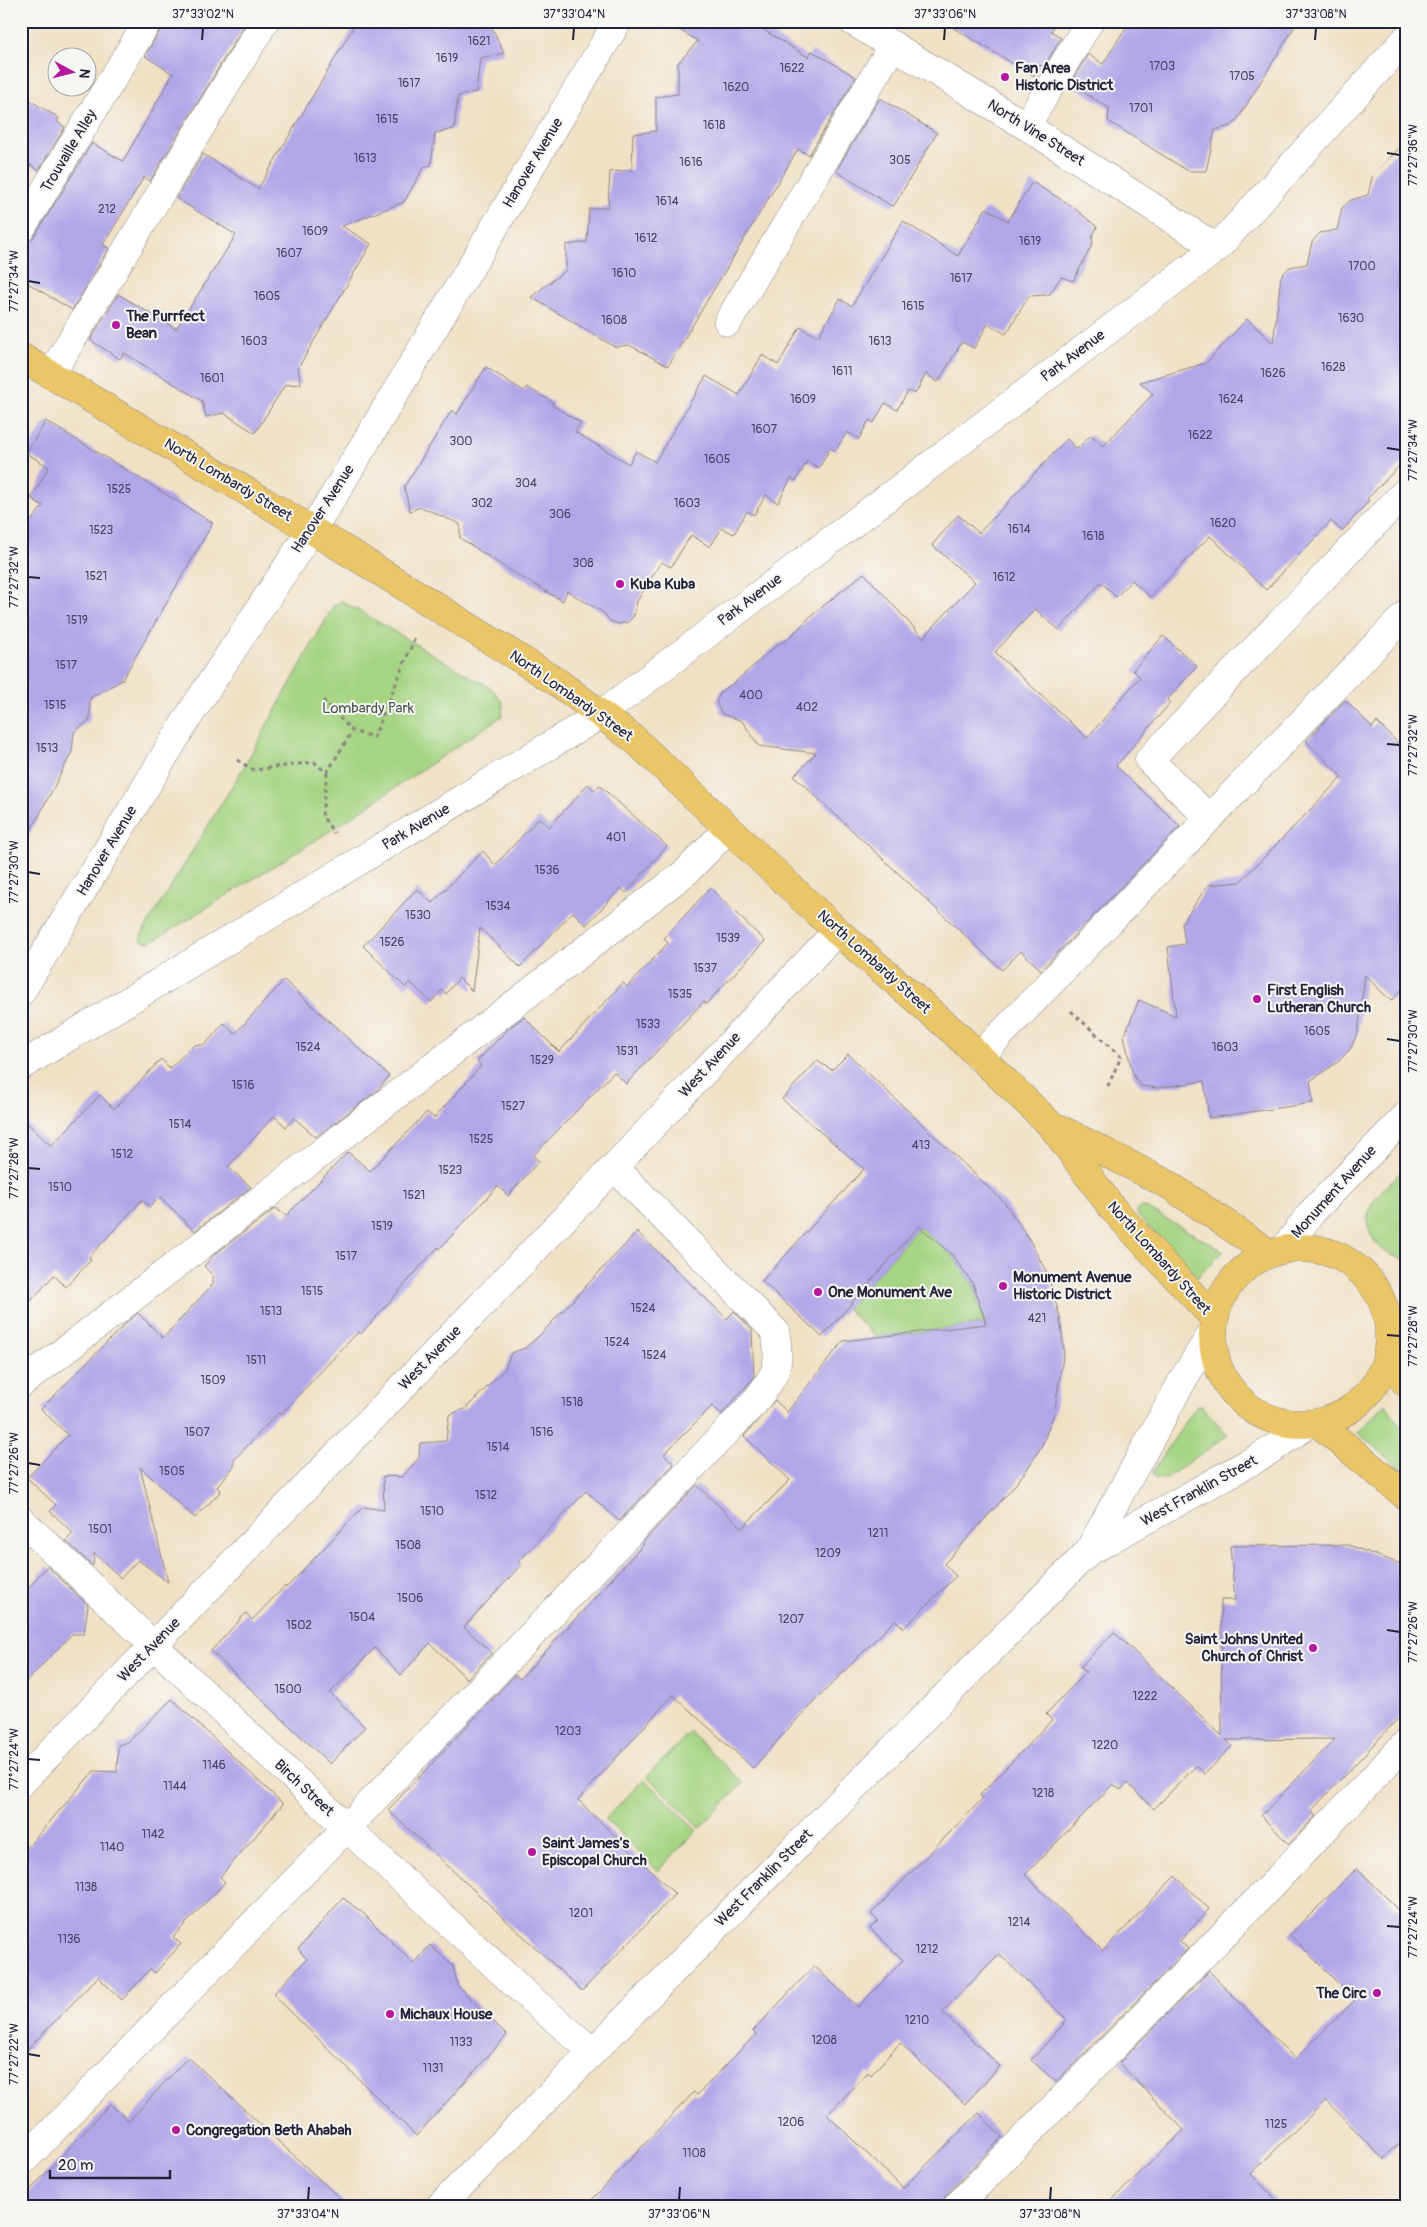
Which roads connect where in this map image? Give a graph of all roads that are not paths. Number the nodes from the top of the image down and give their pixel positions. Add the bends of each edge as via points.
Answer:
1 (148, 21) edge
2 (265, 21) edge
3 (618, 21) edge
4 (852, 21) edge
5 (1090, 21) edge
6 (1406, 39) edge
7 (893, 46) junction
8 (1026, 126) junction
9 (21, 229) edge
10 (1217, 248) junction
11 (728, 322) dead end
12 (21, 357) edge
13 (51, 374) junction
14 (1406, 491) edge
15 (311, 530) junction
16 (1406, 614) edge
17 (600, 715) junction
18 (1209, 818) junction
19 (728, 829) junction
20 (837, 931) junction
21 (21, 992) edge
22 (979, 1057) junction
23 (21, 1066) edge
24 (1406, 1116) edge
25 (1051, 1125) junction
26 (614, 1167) junction
27 (1277, 1251) junction
28 (1213, 1326) junction
29 (1394, 1342) edge
30 (1406, 1383) edge
31 (21, 1384) edge
32 (1313, 1425) junction
33 (1406, 1496) edge
34 (21, 1520) edge
35 (1088, 1552) junction
36 (153, 1646) junction
37 (1406, 1743) edge
38 (21, 1783) edge
39 (346, 1828) junction
40 (592, 2051) junction
41 (21, 2163) edge
42 (440, 2206) edge
43 (957, 2206) edge

1 - 9 street, Trouvaille Alley
2 - 13 street
3 - 15 street, Hanover Avenue
4 - 7 street, North Vine Street
5 - 8 street
6 - 10 street, Park Avenue
7 - 8 street, North Vine Street
7 - 11 street
8 - 10 street, North Vine Street
10 - 17 street, Park Avenue
12 - 13 main road, North Lombardy Street
13 - 15 main road, North Lombardy Street
14 - 18 street via 1149,760
15 - 17 main road, North Lombardy Street via 557,682
15 - 21 street, Hanover Avenue via 188,719
16 - 18 street
17 - 19 main road, North Lombardy Street via 634,739
17 - 23 street, Park Avenue
18 - 22 street via 1168,850
19 - 20 main road, North Lombardy Street
19 - 31 street via 686,872
20 - 22 main road, North Lombardy Street
20 - 26 street, West Avenue
22 - 25 main road, North Lombardy Street
24 - 27 street, Monument Avenue
25 - 27 main road, North Lombardy Street via 1169,1185
25 - 28 main road, North Lombardy Street via 1113,1209
26 - 36 street, West Avenue
26 - 39 street via 775,1331 779,1352 775,1376 747,1410
27 - 28 main road via 1250,1264 1234,1278 1221,1297
27 - 29 main road via 1311,1248 1336,1255 1359,1269 1376,1290 1387,1314
28 - 32 main road via 1216,1362 1229,1389 1250,1410 1277,1422
28 - 35 street, West Franklin Street
29 - 30 main road
29 - 32 main road via 1380,1377 1369,1394 1338,1417
32 - 33 main road
32 - 35 street, West Franklin Street
34 - 36 street, Birch Street
35 - 40 street, West Franklin Street
36 - 38 street, West Avenue
36 - 39 street, Birch Street
37 - 43 street
39 - 40 street, Birch Street via 531,2000
39 - 41 street
40 - 42 street, West Franklin Street

